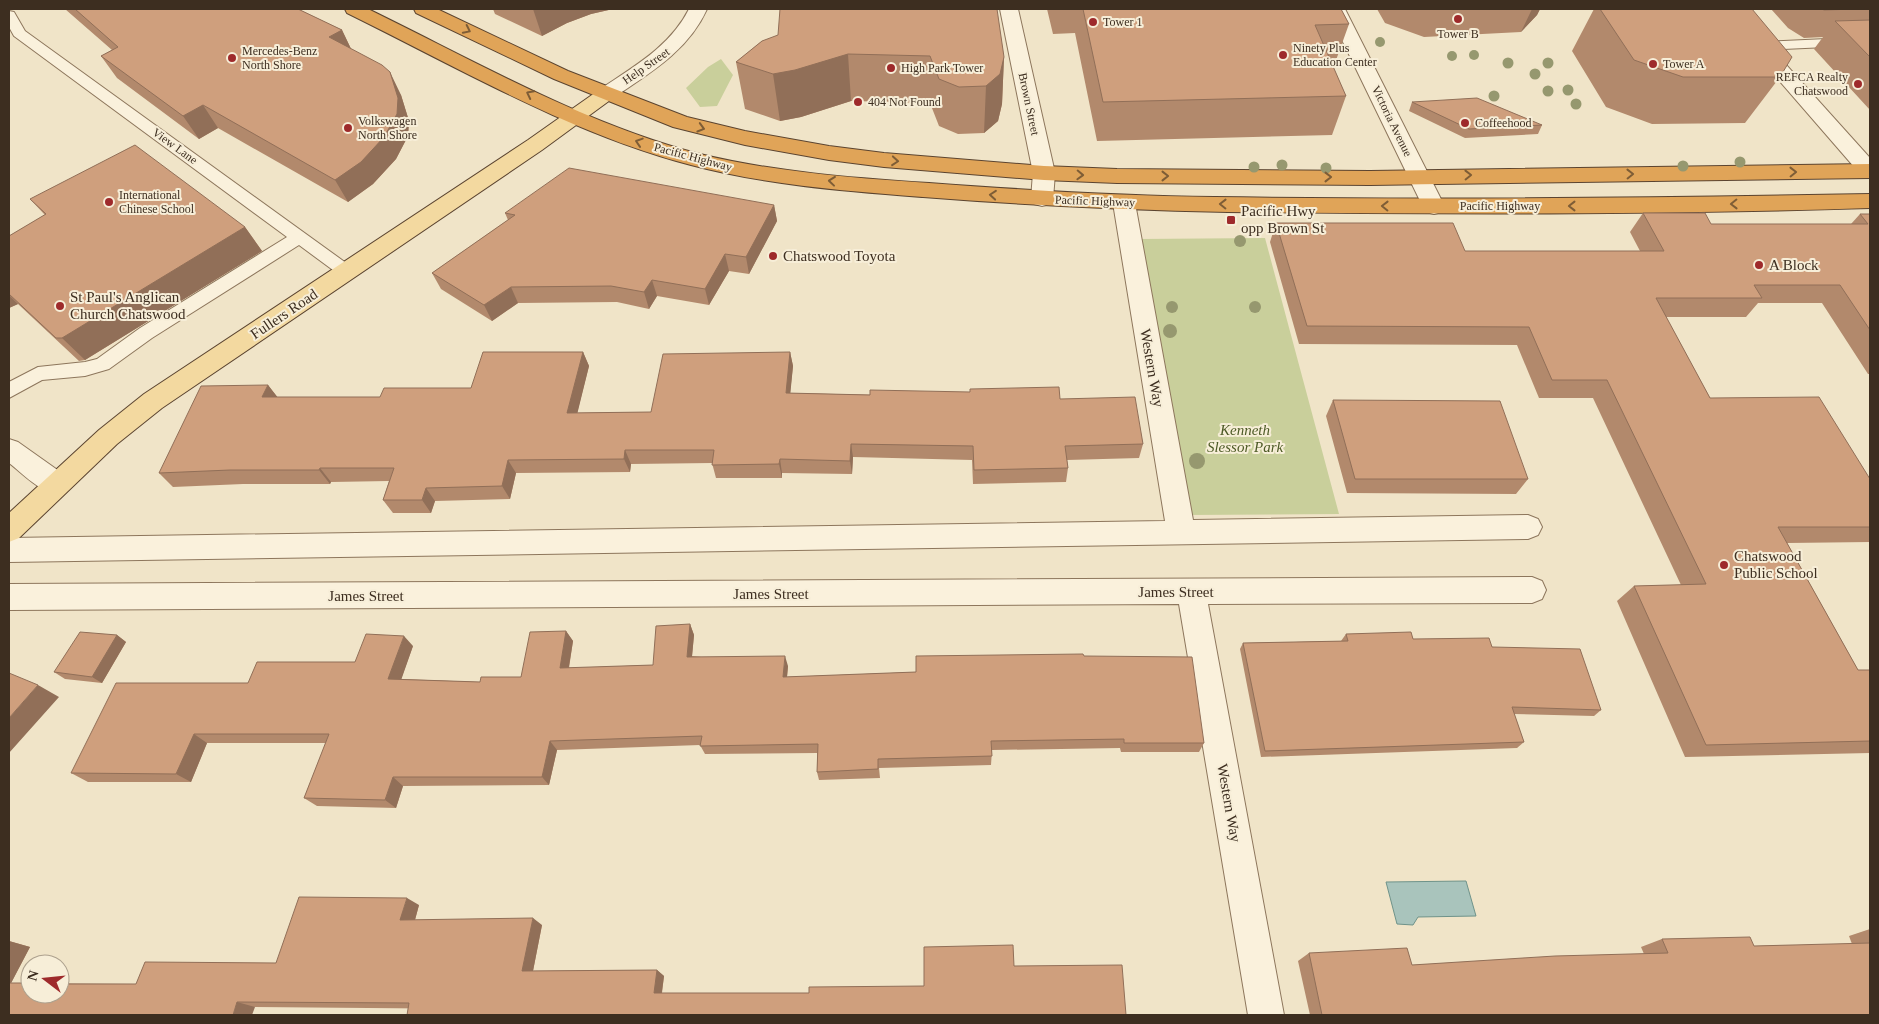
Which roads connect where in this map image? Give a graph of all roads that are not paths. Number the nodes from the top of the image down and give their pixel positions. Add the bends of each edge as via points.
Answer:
1 (354, 9) edge
2 (423, 9) edge
3 (698, 9) edge
4 (1009, 9) edge
5 (1336, 9) edge
6 (1726, 9) edge
7 (9, 15) edge
8 (1870, 40) edge
9 (1759, 46) junction
10 (606, 94) junction
11 (573, 117) junction
12 (1870, 171) edge
13 (1044, 173) junction
14 (1419, 176) junction
15 (1042, 199) junction
16 (1870, 201) edge
17 (1124, 203) junction
18 (1434, 207) junction
19 (299, 237) junction
20 (347, 272) junction
21 (9, 391) edge
22 (9, 449) edge
23 (56, 484) junction
24 (1528, 527) dead end
25 (9, 530) edge
26 (1181, 532) junction
27 (9, 550) edge
28 (1532, 590) dead end
29 (1192, 592) junction
30 (9, 597) edge
31 (1266, 1015) edge

11 -> 1 highway, Pacific Highway
2 -> 10 highway, Pacific Highway
3 - 10 street, Help Street via 688,29 674,45
4 - 13 street, Brown Street
5 - 14 street, Victoria Avenue
6 - 9 street
7 - 19 lane, View Lane via 19,33
8 - 9 lane
9 - 12 street
10 - 11 main road, Fullers Road
10 -> 13 highway, Pacific Highway via 680,122 768,143 875,159
15 -> 11 highway, Pacific Highway via 871,186 752,172 677,154
11 - 20 main road, Fullers Road
14 -> 12 highway, Pacific Highway
13 -> 14 highway, Pacific Highway
13 - 15 street, Brown Street
14 - 18 street, Victoria Avenue
15 - 17 highway, Pacific Highway
16 -> 18 highway, Pacific Highway
18 -> 17 highway, Pacific Highway
17 - 26 street, Western Way
19 - 20 lane, View Lane
19 - 21 lane via 146,333 103,364 38,374
20 - 23 main road, Fullers Road via 153,401
22 - 23 street
23 - 25 main road, Fullers Road
24 - 26 street
26 - 27 street
28 - 29 street, James Street
29 - 30 street, James Street
29 - 31 street, Western Way

